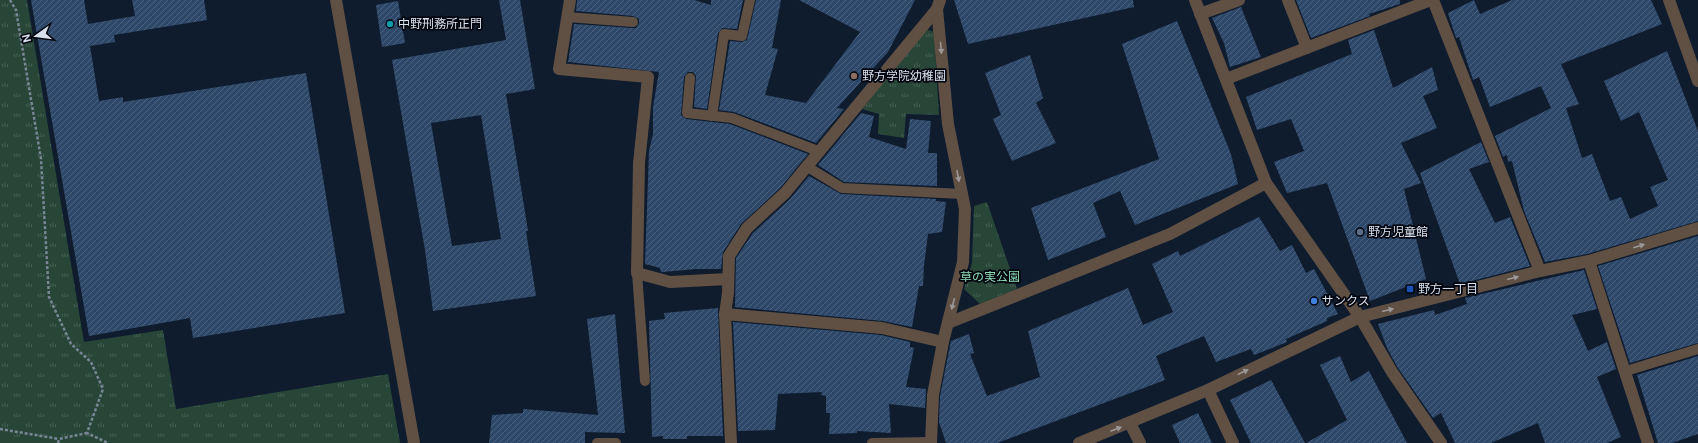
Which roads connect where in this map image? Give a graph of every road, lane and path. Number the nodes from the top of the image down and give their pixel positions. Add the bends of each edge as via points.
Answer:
1 (10, 0) edge
2 (336, 0) edge
3 (570, 0) edge
4 (750, 0) edge
5 (1195, 0) edge
6 (1239, 0) edge
7 (1288, 0) edge
8 (1432, 0) edge
9 (1669, 0) edge
10 (939, 4) edge
11 (1200, 14) junction
12 (567, 17) junction
13 (633, 22) dead end
14 (1307, 48) junction
15 (690, 78) dead end
16 (1226, 79) junction
17 (1698, 81) edge
18 (712, 116) junction
19 (818, 151) junction
20 (806, 166) junction
21 (1266, 183) junction
22 (962, 194) junction
23 (1698, 228) edge
24 (1589, 261) junction
25 (1540, 271) junction
26 (637, 273) junction
27 (728, 279) junction
28 (725, 314) junction
29 (1360, 317) junction
30 (948, 322) junction
31 (943, 342) junction
32 (1698, 349) edge
33 (1626, 371) junction
34 (645, 381) dead end
35 (1208, 390) junction
36 (1130, 423) junction
37 (0, 429) edge
38 (87, 433) junction
39 (59, 439) junction
40 (931, 442) edge
41 (58, 443) edge
42 (108, 443) edge
43 (414, 443) edge
44 (597, 443) edge
45 (616, 443) edge
46 (731, 443) edge
47 (872, 443) edge
48 (1079, 443) edge
49 (1140, 443) edge
50 (1233, 443) edge
51 (1441, 443) edge
52 (1648, 443) edge

1 - 38 path via 16,10 41,159 49,297 71,344 91,362 103,389
2 - 43 street
3 - 12 street
4 - 18 lane via 742,36 724,34
5 - 11 street
6 - 11 street
7 - 14 street
8 - 14 street
8 - 25 street
9 - 17 street
10 - 19 street
10 -> 22 street via 948,124
11 - 16 street
12 - 13 lane
12 - 26 street via 559,70 648,77 639,163
14 - 16 street
15 - 18 lane via 687,112
16 - 21 street
18 - 19 lane via 732,118
19 - 20 street
20 - 22 lane via 842,188
20 - 27 street via 785,193 747,228 729,256
21 - 29 street
21 - 30 street via 1170,234
22 -> 30 street via 965,209 963,262
24 -> 23 street
24 - 25 street
24 - 33 street
29 -> 25 street
26 - 27 street via 670,282
26 - 34 lane
27 - 28 street
28 - 31 street via 882,328
28 - 46 street
35 -> 29 street
29 - 51 street via 1392,372
30 - 31 street
31 - 40 street via 933,395
32 - 33 lane
33 - 52 street
35 - 36 street
35 - 50 street
48 -> 36 street
36 - 49 street
37 - 39 path
38 - 39 path
38 - 42 path
39 - 41 path
40 - 47 lane
44 - 45 lane

